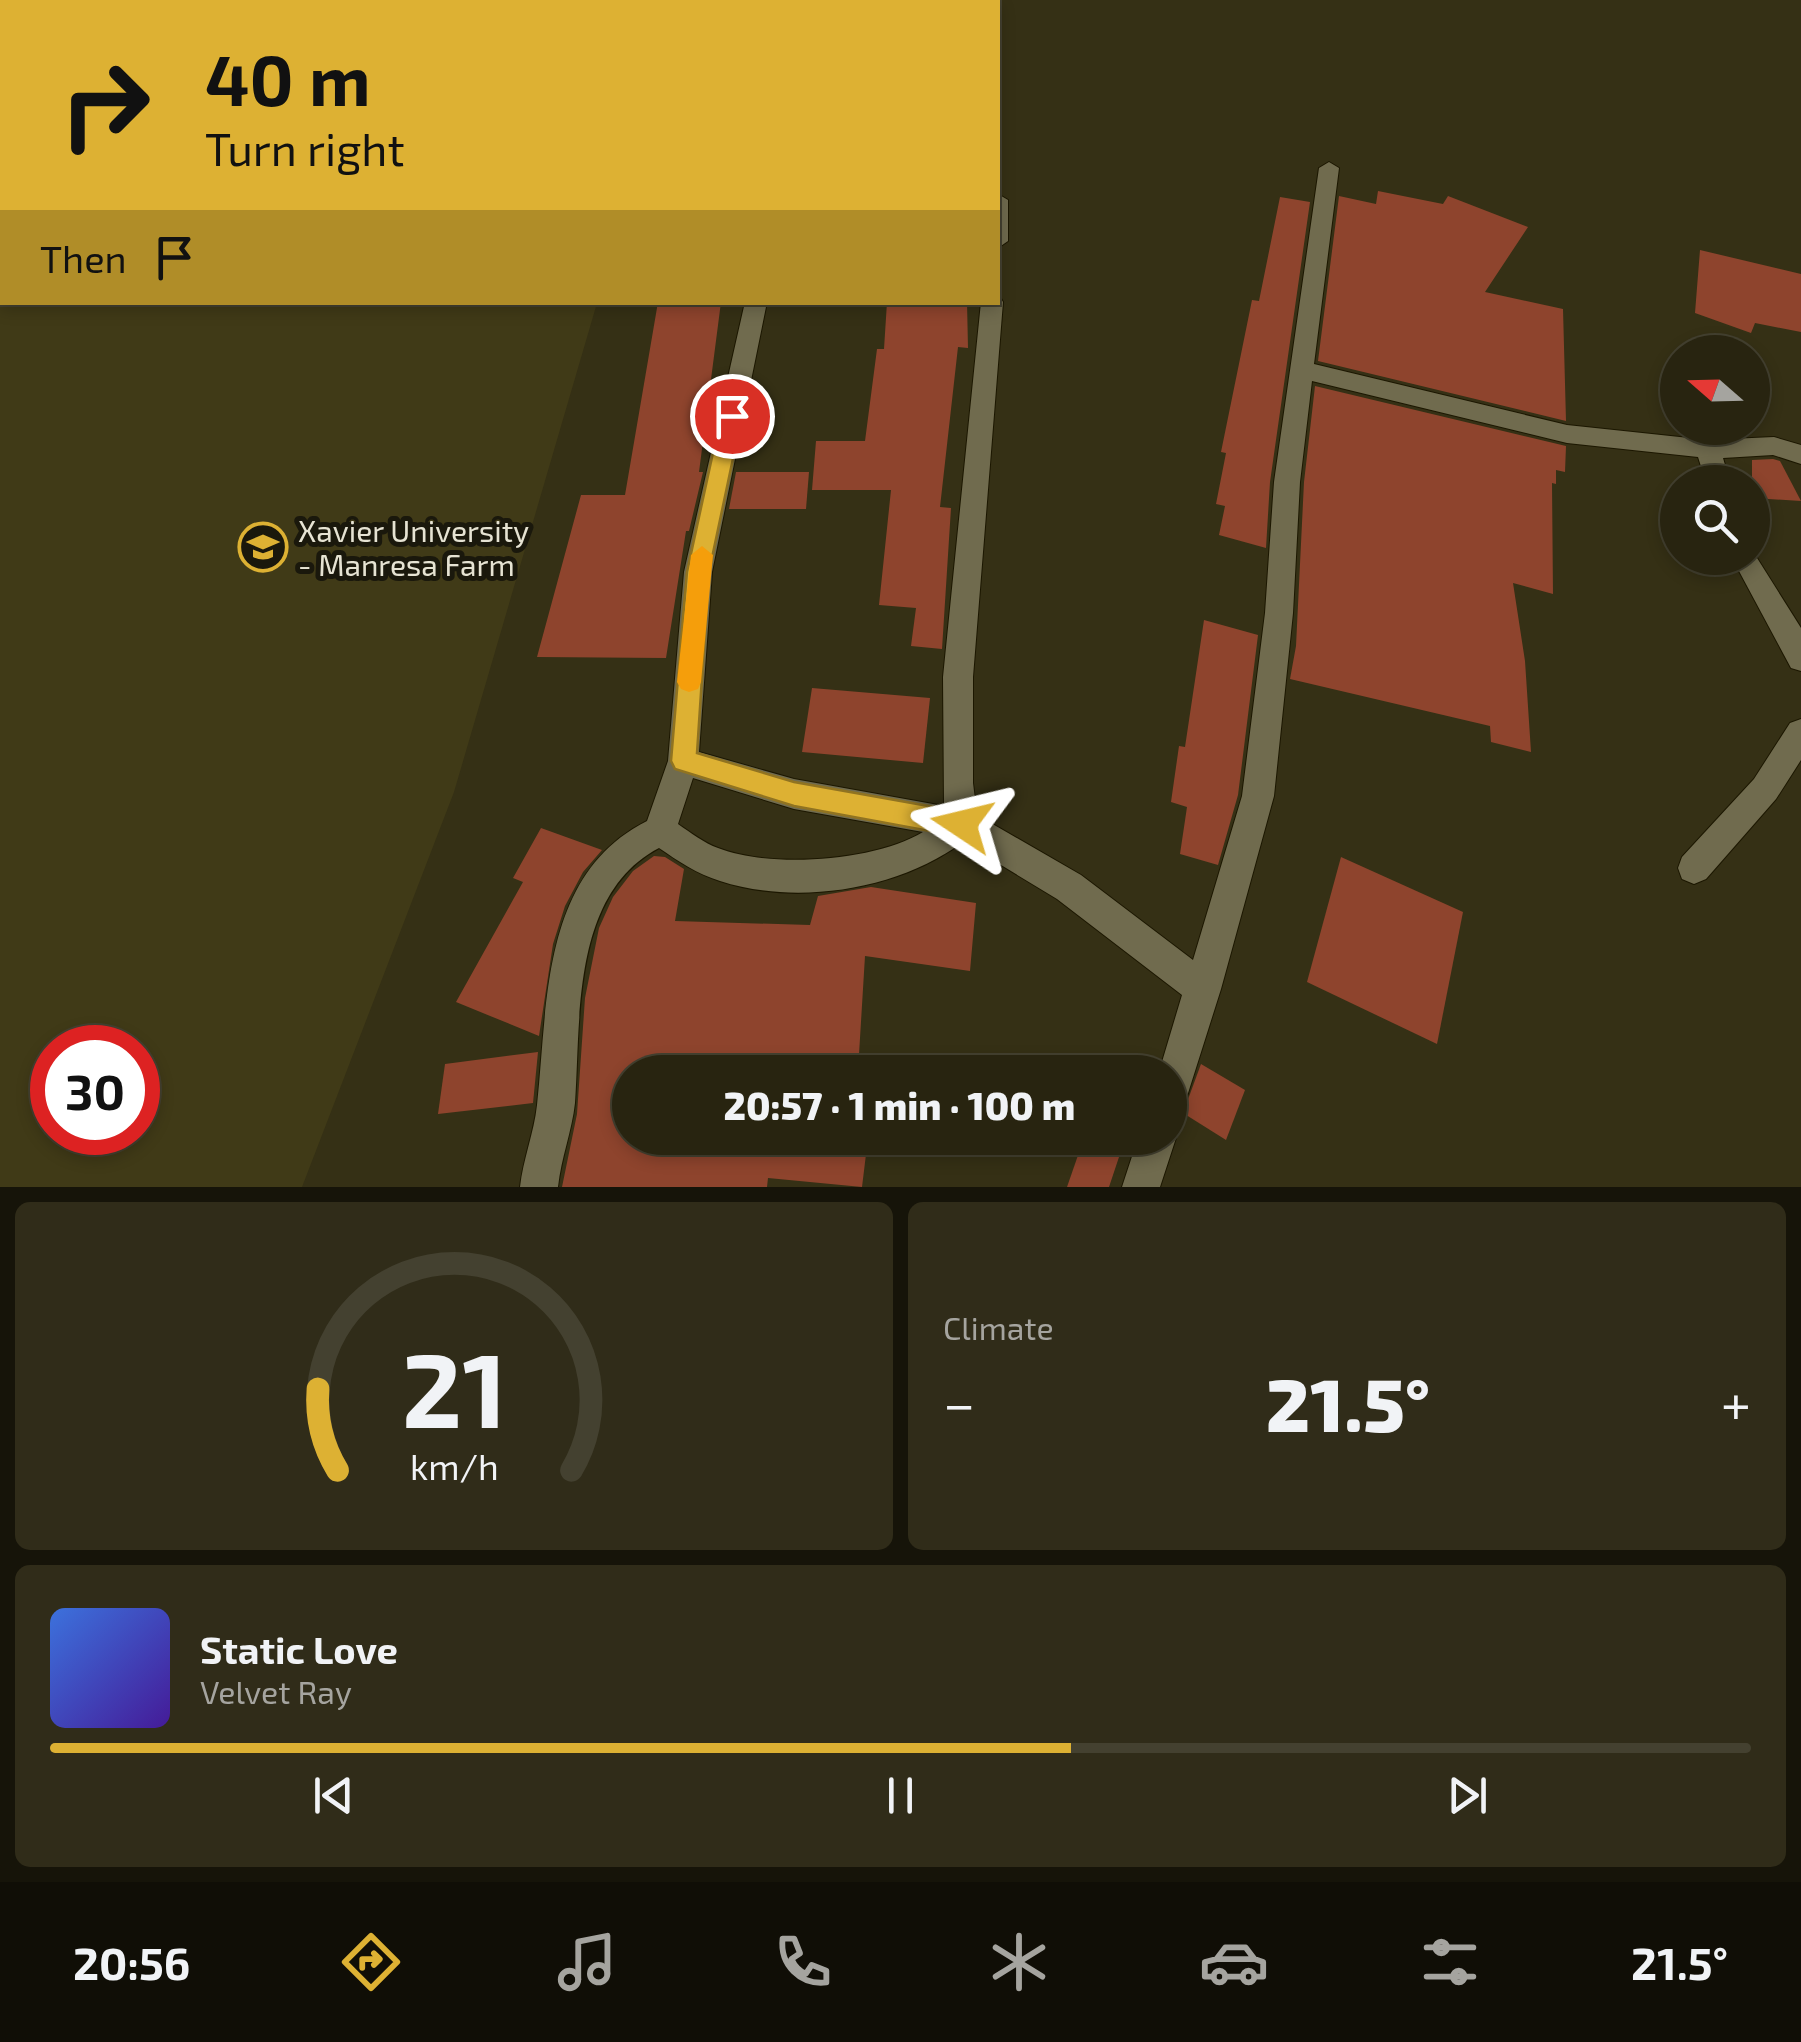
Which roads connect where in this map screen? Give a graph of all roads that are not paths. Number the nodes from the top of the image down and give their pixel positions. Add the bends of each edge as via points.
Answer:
1 (1329, 168) dead end
2 (755, 305) edge
3 (992, 305) edge
4 (1304, 370) junction
5 (1708, 448) junction
6 (1801, 454) edge
7 (1713, 465) edge
8 (1756, 575) edge
9 (1801, 659) edge
10 (1801, 733) edge
11 (684, 761) junction
12 (962, 824) junction
13 (660, 831) junction
14 (1694, 868) dead end
15 (1204, 989) junction
16 (1183, 1055) edge
17 (1151, 1155) edge
18 (538, 1187) edge
19 (1141, 1187) edge

1 - 4 street
2 - 11 street via 698,572
3 - 12 street via 958,676
4 - 5 street via 1567,434
4 - 15 street via 1258,796
5 - 6 street via 1774,446
5 - 7 street
8 - 9 street
10 - 14 street via 1765,789
11 - 12 street via 794,794
11 - 13 street
12 - 13 street via 898,860 786,874 718,865
12 - 15 street via 1069,887
13 - 18 street via 608,870 574,942 556,1106
15 - 16 street
17 - 19 street

